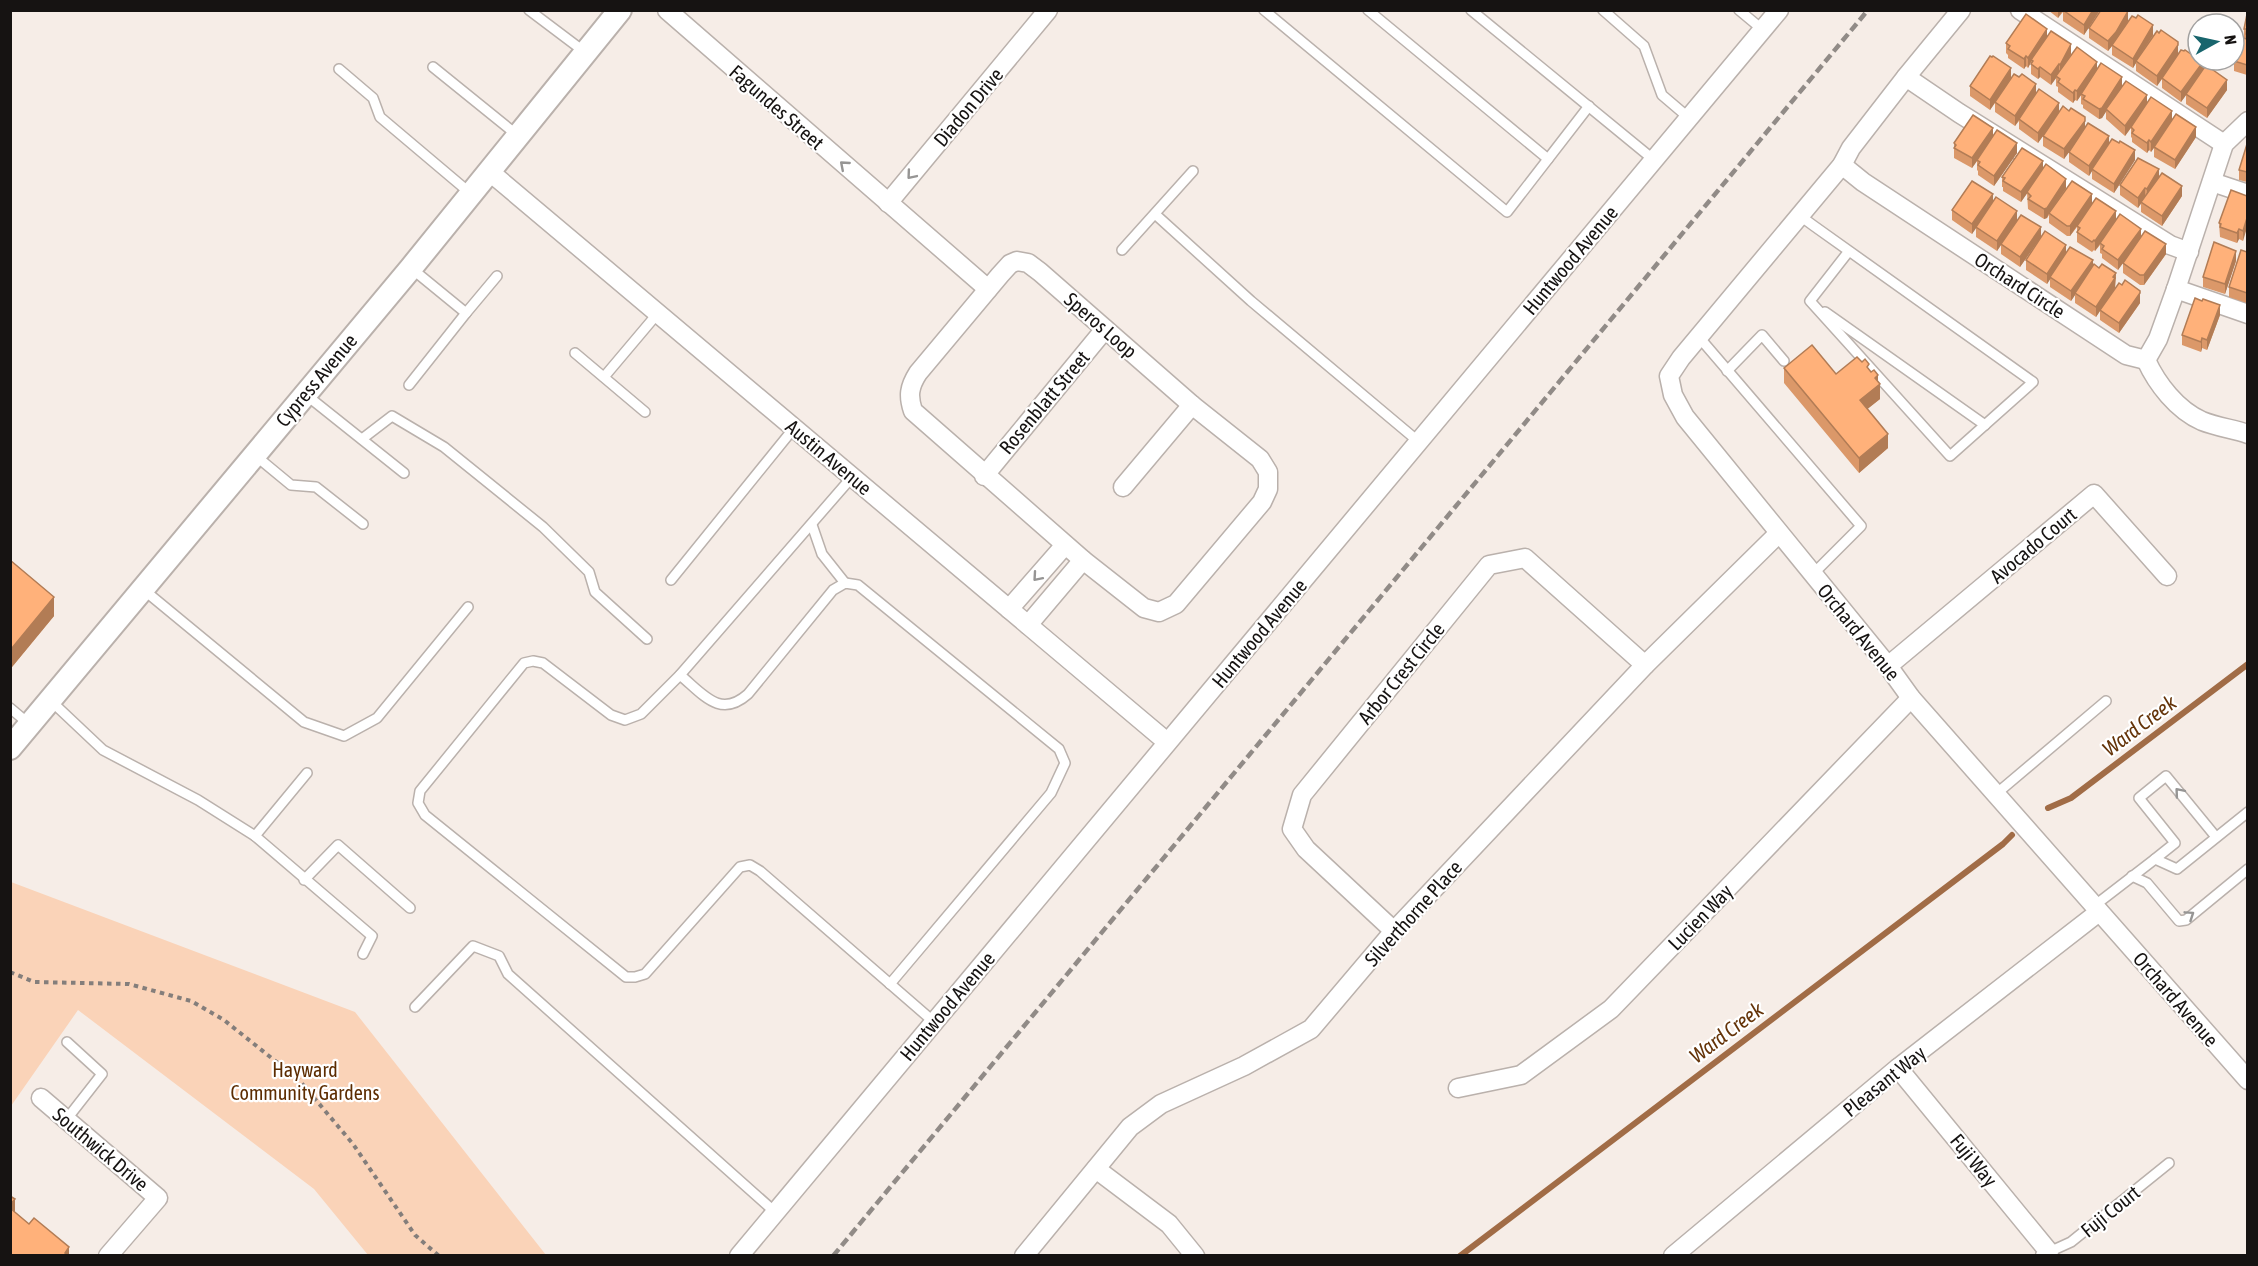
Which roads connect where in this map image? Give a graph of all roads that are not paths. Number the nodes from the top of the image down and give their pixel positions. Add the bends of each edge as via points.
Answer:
1 (529, 10) edge
2 (620, 10) edge
3 (667, 10) edge
4 (1048, 10) edge
5 (1264, 10) edge
6 (1368, 10) edge
7 (1603, 10) edge
8 (1738, 10) edge
9 (1779, 10) edge
10 (1961, 10) edge
11 (2020, 10) edge
12 (1473, 11) edge
13 (1763, 30) junction
14 (585, 53) junction
15 (433, 67) dead end
16 (339, 69) dead end
17 (1906, 77) junction
18 (1589, 106) junction
19 (1689, 118) junction
20 (2247, 121) edge
21 (519, 136) junction
22 (2224, 144) junction
23 (1548, 159) junction
24 (1654, 160) junction
25 (1842, 165) junction
26 (1193, 171) dead end
27 (490, 172) junction
28 (2212, 182) junction
29 (2247, 194) edge
30 (472, 195) junction
31 (888, 203) junction
32 (1155, 214) junction
33 (1799, 215) junction
34 (1122, 250) dead end
35 (1849, 251) junction
36 (2188, 252) junction
37 (411, 268) junction
38 (497, 276) dead end
39 (988, 289) junction
40 (2176, 289) junction
41 (1810, 301) junction
42 (466, 313) junction
43 (658, 313) junction
44 (2247, 314) edge
45 (1105, 329) junction
46 (1698, 336) junction
47 (575, 353) dead end
48 (2146, 360) junction
49 (1784, 361) dead end
50 (1727, 371) junction
51 (604, 377) junction
52 (409, 385) dead end
53 (305, 394) junction
54 (1192, 405) junction
55 (645, 412) dead end
56 (1985, 425) junction
57 (794, 428) junction
58 (2247, 434) edge
59 (362, 439) junction
60 (1419, 442) junction
61 (254, 454) junction
62 (404, 473) dead end
63 (984, 476) junction
64 (852, 477) junction
65 (1123, 487) dead end
66 (363, 524) dead end
67 (812, 525) junction
68 (1779, 533) junction
69 (1065, 545) junction
70 (1083, 560) junction
71 (1813, 574) junction
72 (2167, 576) dead end
73 (671, 580) dead end
74 (845, 583) junction
75 (142, 588) junction
76 (468, 607) dead end
77 (1010, 609) junction
78 (1029, 625) junction
79 (647, 639) dead end
80 (1645, 665) junction
81 (1888, 666) junction
82 (680, 675) junction
83 (1911, 698) junction
84 (50, 700) junction
85 (2106, 701) dead end
86 (10, 708) edge
87 (30, 725) junction
88 (1167, 742) junction
89 (10, 748) edge
90 (307, 773) dead end
91 (1996, 794) junction
92 (2247, 812) edge
93 (255, 836) junction
94 (2216, 837) junction
95 (2156, 859) junction
96 (2247, 869) edge
97 (2132, 876) junction
98 (304, 880) junction
99 (411, 908) dead end
100 (2096, 909) junction
101 (1394, 931) junction
102 (363, 954) dead end
103 (890, 984) junction
104 (414, 1007) dead end
105 (934, 1022) junction
106 (67, 1042) dead end
107 (1898, 1068) junction
108 (2247, 1080) edge
109 (1458, 1088) dead end
110 (41, 1098) dead end
111 (66, 1119) junction
112 (2169, 1163) dead end
113 (1096, 1169) junction
114 (775, 1212) junction
115 (2047, 1254) edge
116 (108, 1256) edge
117 (739, 1256) edge
118 (1024, 1256) edge
119 (1195, 1256) edge
120 (1673, 1256) edge

1 - 14 lane
2 - 14 street, Cypress Avenue
31 -> 3 street, Fagundes Street
4 -> 31 street, Diadon Drive
5 - 23 lane via 1507,212
6 - 23 lane
7 - 19 lane via 1644,46 1662,95
8 - 13 lane
9 - 13 street, Huntwood Avenue
10 - 17 street
11 - 22 street
12 - 18 lane
13 - 19 street, Huntwood Avenue
14 - 21 street, Cypress Avenue
15 - 21 lane
16 - 30 lane via 373,98 380,117
17 - 25 street
17 - 36 street via 2170,245
18 - 23 lane
18 - 24 lane
19 - 24 street, Huntwood Avenue
20 - 22 street
21 - 27 street, Cypress Avenue
22 - 28 street
24 - 60 street, Huntwood Avenue
25 - 33 street, Orchard Avenue
25 - 48 street, Orchard Circle via 2126,355
26 - 32 lane
27 - 30 street, Cypress Avenue
27 - 43 street, Austin Avenue
28 - 29 street
28 - 36 street
30 - 37 street, Cypress Avenue
31 - 39 street, Fagundes Street
32 - 34 lane
32 - 60 lane via 1251,301
33 - 35 lane
33 - 46 street, Orchard Avenue
35 - 41 lane
35 - 56 lane via 2033,382
36 - 40 street
37 - 42 lane
37 - 53 street, Cypress Avenue
38 - 42 lane
39 - 45 street, Speros Loop via 1010,264 1028,263
39 - 63 street, Speros Loop via 918,373 908,398 922,421
40 - 44 street
40 - 48 street
41 - 56 lane
41 - 56 lane via 1950,456
42 - 52 lane
43 - 51 lane
43 - 57 street, Austin Avenue
45 - 54 street, Speros Loop
45 - 63 street, Rosenblatt Street
46 - 50 lane
46 - 68 street, Orchard Avenue via 1669,376 1673,395 1685,417
47 - 51 lane
48 - 58 street via 2155,379 2185,412
49 - 50 lane via 1762,335
50 - 71 lane via 1861,526
51 - 55 lane
53 - 59 lane
53 - 61 street, Cypress Avenue
54 - 65 street
54 - 70 street, Speros Loop via 1260,459 1268,472 1268,489 1262,502 1176,604 1159,612 1144,608
57 - 64 street, Austin Avenue
57 - 73 lane
59 - 62 lane
59 - 79 lane via 392,416 444,447 543,527 589,572 595,592
60 - 88 street, Huntwood Avenue
61 - 66 lane via 291,484 316,488
61 - 75 street, Cypress Avenue
63 - 69 street, Speros Loop
64 - 67 lane
64 - 77 street, Austin Avenue
67 - 74 lane via 822,554
67 - 82 lane
68 - 71 street, Orchard Avenue
68 - 80 street, Silverthorne Place
69 - 70 street, Speros Loop
69 -> 77 street
70 - 78 street
71 - 81 street, Orchard Avenue
72 - 81 street, Avocado Court via 2094,494
74 - 82 lane via 833,590 738,703 713,702
74 - 103 lane via 858,585 1059,749 1065,764 1051,793
75 - 76 lane via 304,722 344,736 376,718
75 - 84 street, Cypress Avenue
77 - 78 street, Austin Avenue
78 - 88 street, Austin Avenue
80 - 101 street, Silverthorne Place
80 - 101 street, Arbor Crest Circle via 1525,558 1489,565 1302,795 1292,829 1306,849
81 - 83 street, Orchard Avenue
82 - 103 lane via 641,714 624,720 611,715 543,663 524,663 420,791 420,809 626,977 645,974 740,867 750,866
83 - 91 street, Orchard Avenue
83 - 109 street, Lucien Way via 1611,1009 1521,1075
84 - 87 street, Cypress Avenue
84 - 93 lane via 103,750 198,800
85 - 91 lane
86 - 87 lane
87 - 89 street, Cypress Avenue
88 - 105 street, Huntwood Avenue
90 - 93 lane
91 - 100 street, Orchard Avenue
92 - 94 lane
93 - 98 lane
94 - 95 lane via 2177,869
94 -> 95 lane via 2166,776 2139,798 2175,843
95 - 97 lane
97 -> 96 lane via 2146,883 2179,921 2186,920
97 - 100 lane
98 - 99 lane via 338,844
98 - 102 lane via 372,936
100 - 107 street, Pleasant Way
100 - 108 street, Orchard Avenue
101 - 113 street, Silverthorne Place via 1311,1029 1244,1066 1161,1104 1130,1127
103 - 105 lane
104 - 114 lane via 473,946 499,956 508,974
105 - 114 street, Huntwood Avenue
106 - 111 lane via 102,1074
107 - 115 street, Fuji Way
107 - 120 street, Pleasant Way
110 - 111 street, Southwick Drive
111 - 116 street, Southwick Drive via 159,1198
112 - 115 lane, Fuji Court via 2072,1242
113 - 118 street, Silverthorne Place
113 - 119 street via 1169,1224
114 - 117 street, Huntwood Avenue

